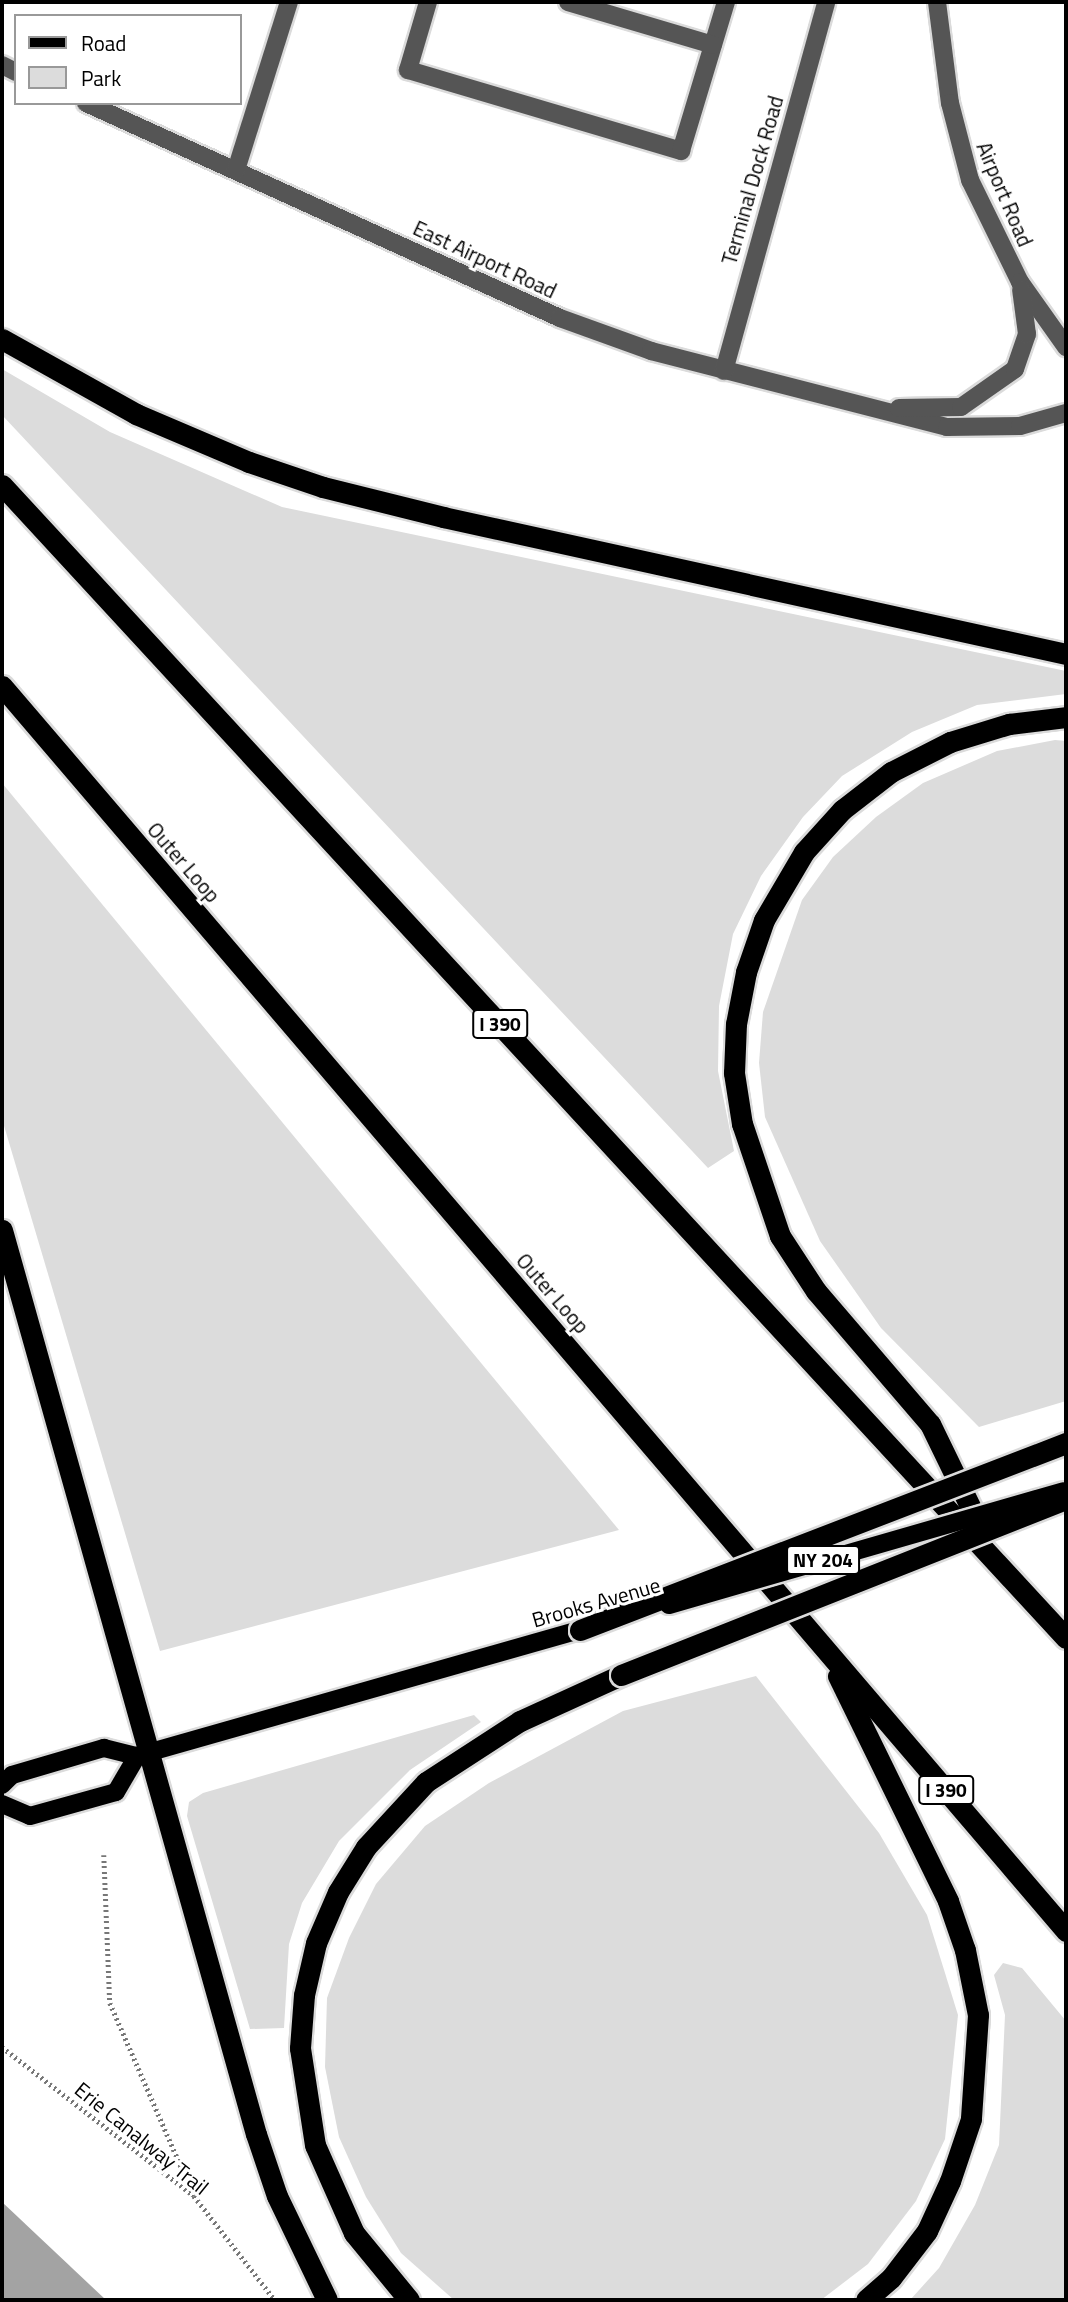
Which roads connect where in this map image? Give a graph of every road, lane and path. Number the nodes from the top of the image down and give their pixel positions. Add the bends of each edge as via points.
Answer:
1 (289, 2) edge
2 (428, 2) edge
3 (568, 2) edge
4 (726, 2) edge
5 (825, 2) edge
6 (937, 2) edge
7 (945, 2) edge
8 (942, 43) junction
9 (713, 45) junction
10 (90, 105) edge
11 (236, 170) junction
12 (1020, 282) junction
13 (2, 339) edge
14 (1066, 346) edge
15 (724, 370) junction
16 (882, 409) junction
17 (1066, 413) edge
18 (2, 485) edge
19 (1066, 654) edge
20 (2, 686) edge
21 (1066, 717) edge
22 (2, 1230) edge
23 (1066, 1443) edge
24 (1066, 1490) edge
25 (1066, 1499) edge
26 (997, 1564) junction
27 (580, 1630) junction
28 (1066, 1638) edge
29 (825, 1649) junction
30 (142, 1754) junction
31 (2, 1785) edge
32 (2, 1804) edge
33 (104, 1855) dead end
34 (1066, 1931) edge
35 (2, 2047) edge
36 (194, 2196) junction
37 (275, 2300) edge
38 (327, 2300) edge
39 (409, 2300) edge
40 (866, 2300) edge

1 - 11 street
2 - 9 street via 408,70 681,151
3 - 9 street
4 - 9 street
5 - 15 street, Terminal Dock Road
6 - 8 street
7 - 8 street
8 - 12 street, Airport Road via 957,135 971,180
10 - 11 street, East Airport Road
11 - 15 street, East Airport Road via 560,318 651,351
12 - 14 street, Airport Road
12 - 16 street, East Airport Road via 1027,334 1015,369 961,407
13 - 19 highway via 136,414 249,462 323,487
15 - 16 street, East Airport Road
16 - 17 street, East Airport Road via 947,427 1020,426
18 - 26 highway, I 390
20 - 29 highway, Outer Loop / I 390
21 - 26 highway via 1009,724 950,742 891,772 842,810 804,852 764,920 746,972 736,1024 734,1073 742,1124 780,1236 816,1291 930,1424
22 - 30 highway
23 - 27 highway, bridge
24 - 27 main road, Brooks Avenue / NY 204, bridge
25 - 39 highway, bridge via 621,1675 520,1721 426,1782 366,1847 338,1892 316,1943 304,1995 300,2048 316,2145 354,2233
26 - 28 highway, I 390
27 - 30 main road, Brooks Avenue / NY 204
29 - 34 highway, Outer Loop / I 390
29 - 40 highway via 948,1901 965,1950 978,2015 971,2119 950,2181 927,2231 891,2278
30 - 31 main road, Brooks Avenue via 104,1748 12,1775
30 - 32 main road via 116,1792 30,1816
30 - 38 highway via 259,2144 277,2196
33 - 36 path via 110,2003
35 - 36 path, Erie Canalway Trail
36 - 37 path, Erie Canalway Trail

